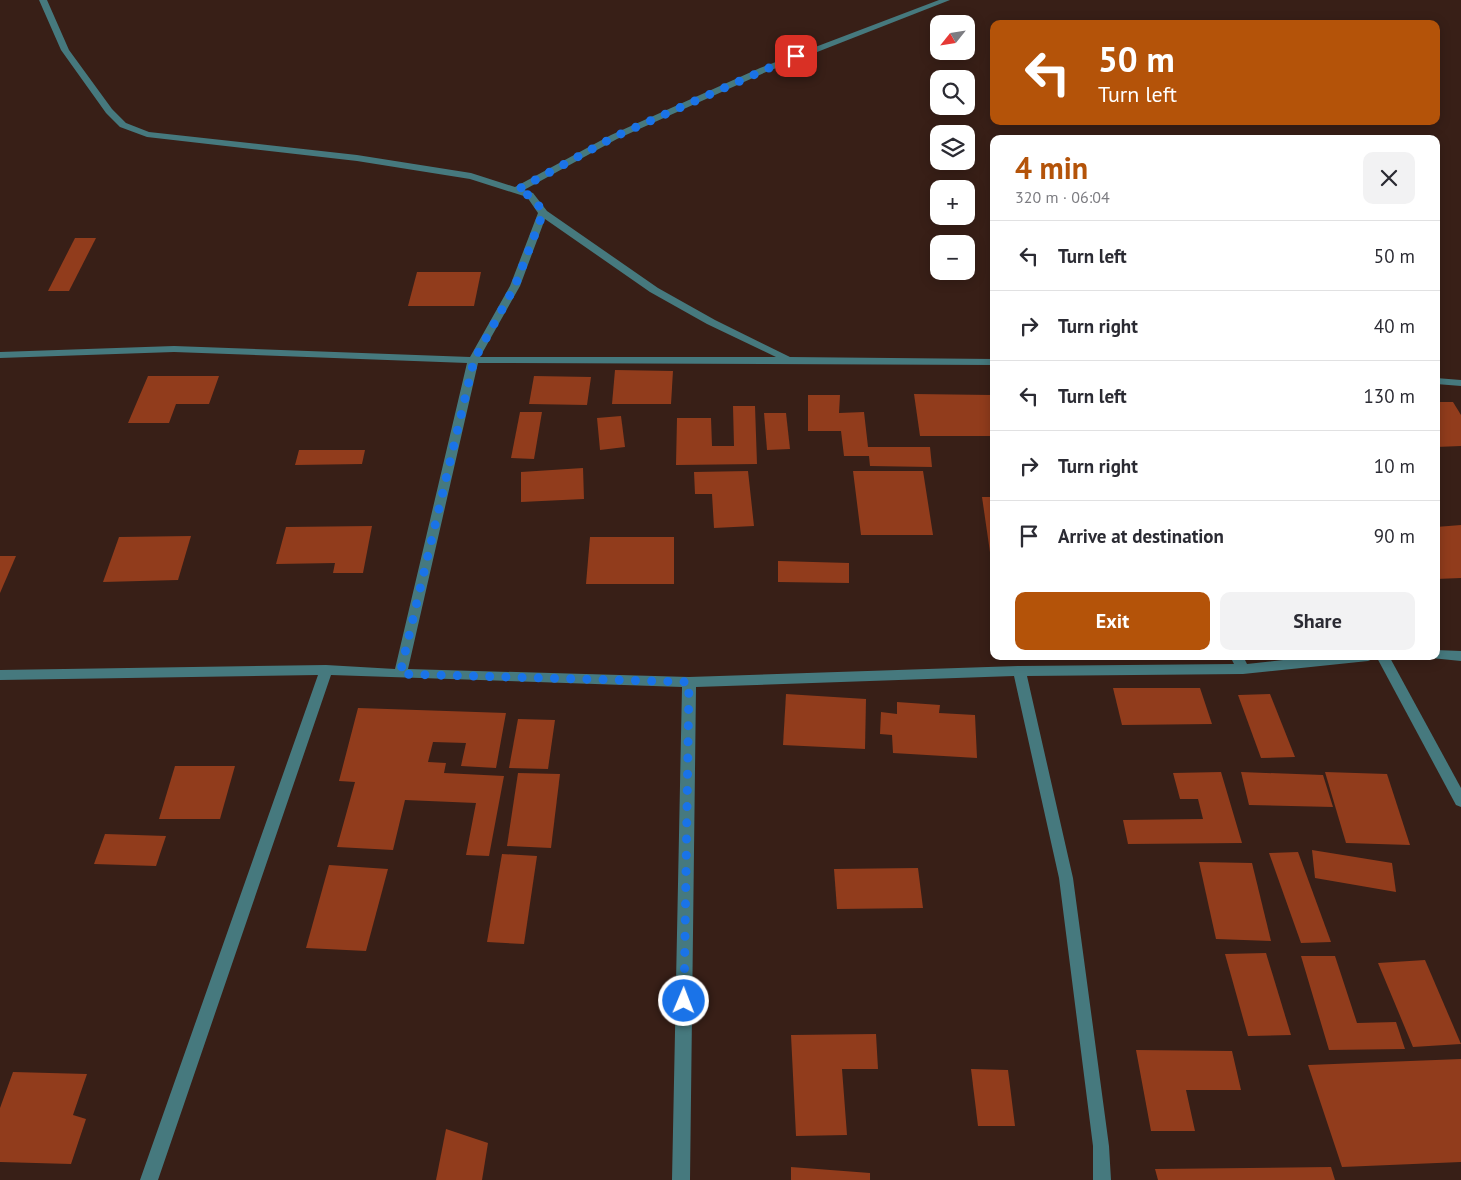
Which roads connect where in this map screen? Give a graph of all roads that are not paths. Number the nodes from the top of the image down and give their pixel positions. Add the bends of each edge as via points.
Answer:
1 (43, 0) edge
2 (946, 0) edge
3 (517, 190) junction
4 (543, 213) junction
5 (0, 355) edge
6 (474, 360) junction
7 (789, 360) junction
8 (990, 362) edge
9 (1440, 381) edge
10 (1461, 383) edge
11 (1440, 655) edge
12 (1461, 656) edge
13 (1238, 660) edge
14 (1330, 660) edge
15 (1384, 660) edge
16 (1243, 669) junction
17 (326, 670) junction
18 (1019, 671) junction
19 (400, 674) junction
20 (0, 675) edge
21 (689, 682) junction
22 (1461, 801) edge
23 (149, 1180) edge
24 (681, 1180) edge
25 (1102, 1180) edge

1 - 3 street via 65,50 109,111 123,125 147,134 357,158 471,176
2 - 3 street via 762,70 614,137
3 - 4 street via 530,195
4 - 6 street via 515,286
4 - 7 street via 654,290
5 - 6 street via 174,348
6 - 7 street
6 - 19 street
7 - 8 street
9 - 10 street
11 - 12 street
13 - 16 street
14 - 16 street
15 - 22 street
16 - 18 street
17 - 19 street
17 - 20 street
17 - 23 street
18 - 21 street
18 - 25 street via 1066,878 1101,1146
19 - 21 street
21 - 24 street

